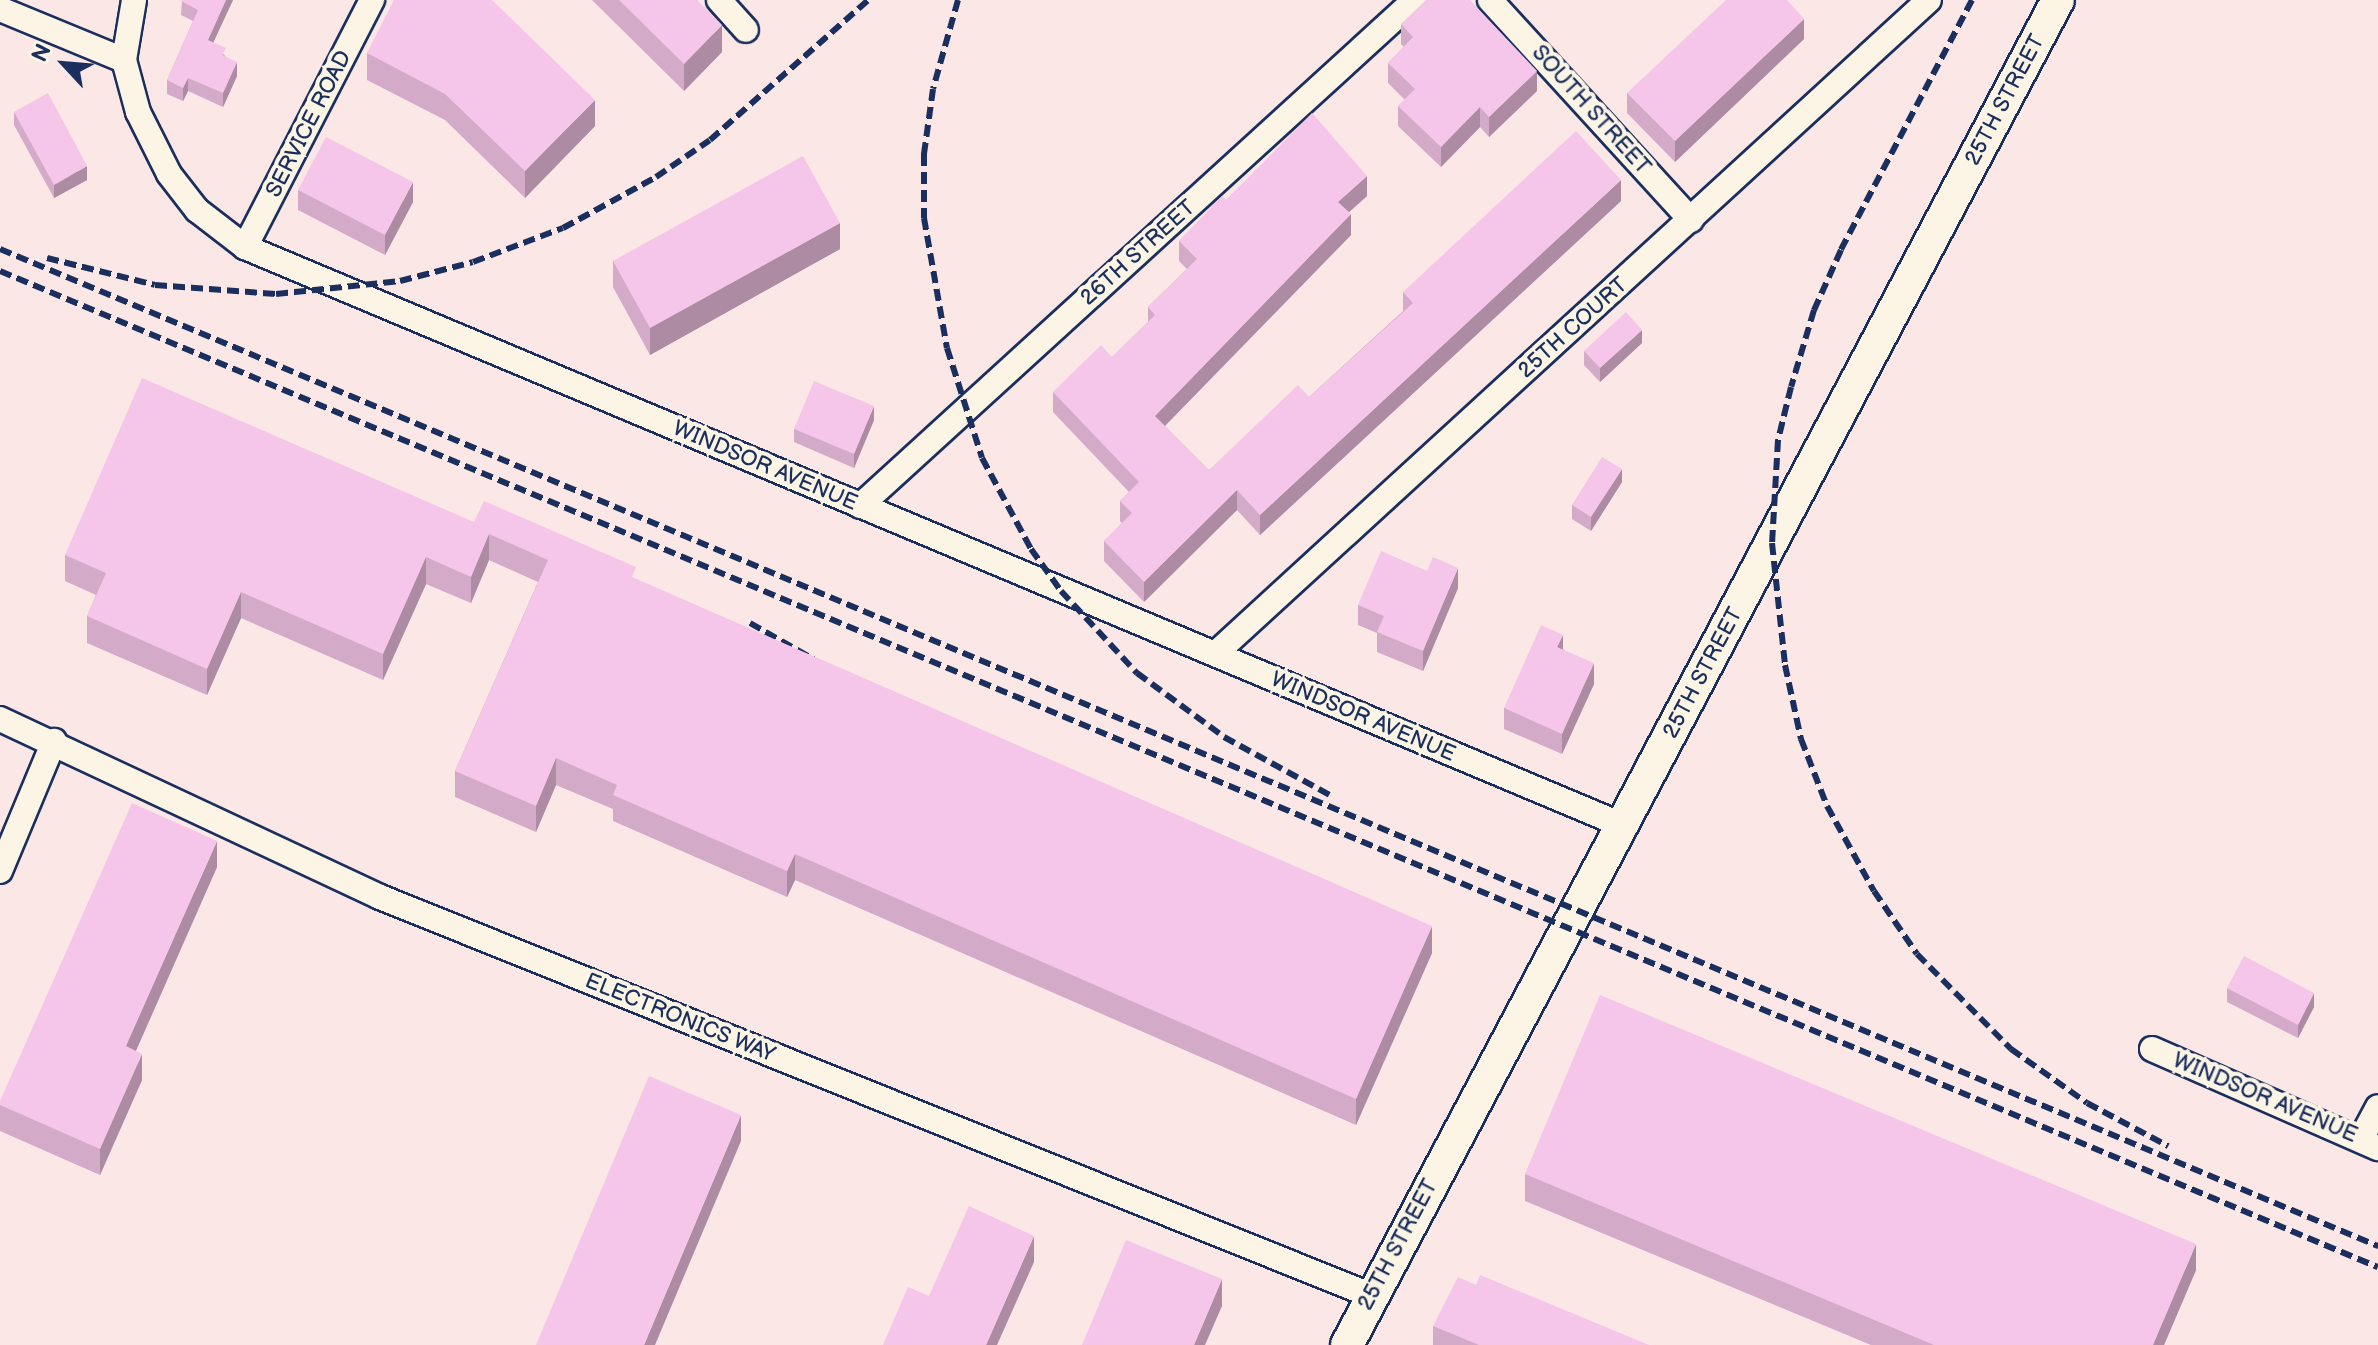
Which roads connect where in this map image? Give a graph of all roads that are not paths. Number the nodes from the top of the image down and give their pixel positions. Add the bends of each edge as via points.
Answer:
1 (134, 0) edge
2 (372, 0) edge
3 (719, 0) edge
4 (1415, 0) edge
5 (1490, 0) edge
6 (1929, 0) edge
7 (2058, 0) edge
8 (0, 9) edge
9 (746, 30) dead end
10 (124, 60) junction
11 (1691, 220) junction
12 (245, 247) junction
13 (860, 506) junction
14 (1215, 654) junction
15 (0, 719) edge
16 (54, 741) junction
17 (1622, 825) junction
18 (0, 871) edge
19 (2152, 1049) dead end
20 (2378, 1107) edge
21 (2370, 1144) edge
22 (1370, 1295) junction
23 (1347, 1345) edge

1 - 10 street
2 - 12 street, SERVICE ROAD
3 - 9 street
4 - 13 street, 26TH STREET
5 - 11 street, SOUTH STREET
6 - 11 street, 25TH COURT
7 - 17 main road, 25TH STREET
8 - 10 street
10 - 12 street, WINDSOR AVENUE via 138,112 169,174 197,210
11 - 14 street, 25TH COURT
12 - 13 street, WINDSOR AVENUE
13 - 14 street, WINDSOR AVENUE
14 - 17 street, WINDSOR AVENUE
15 - 16 street, ELECTRONICS WAY
16 - 18 street
16 - 22 street, ELECTRONICS WAY via 380,897
17 - 22 main road, 25TH STREET
19 - 21 street, WINDSOR AVENUE
20 - 21 street
22 - 23 main road, 25TH STREET

